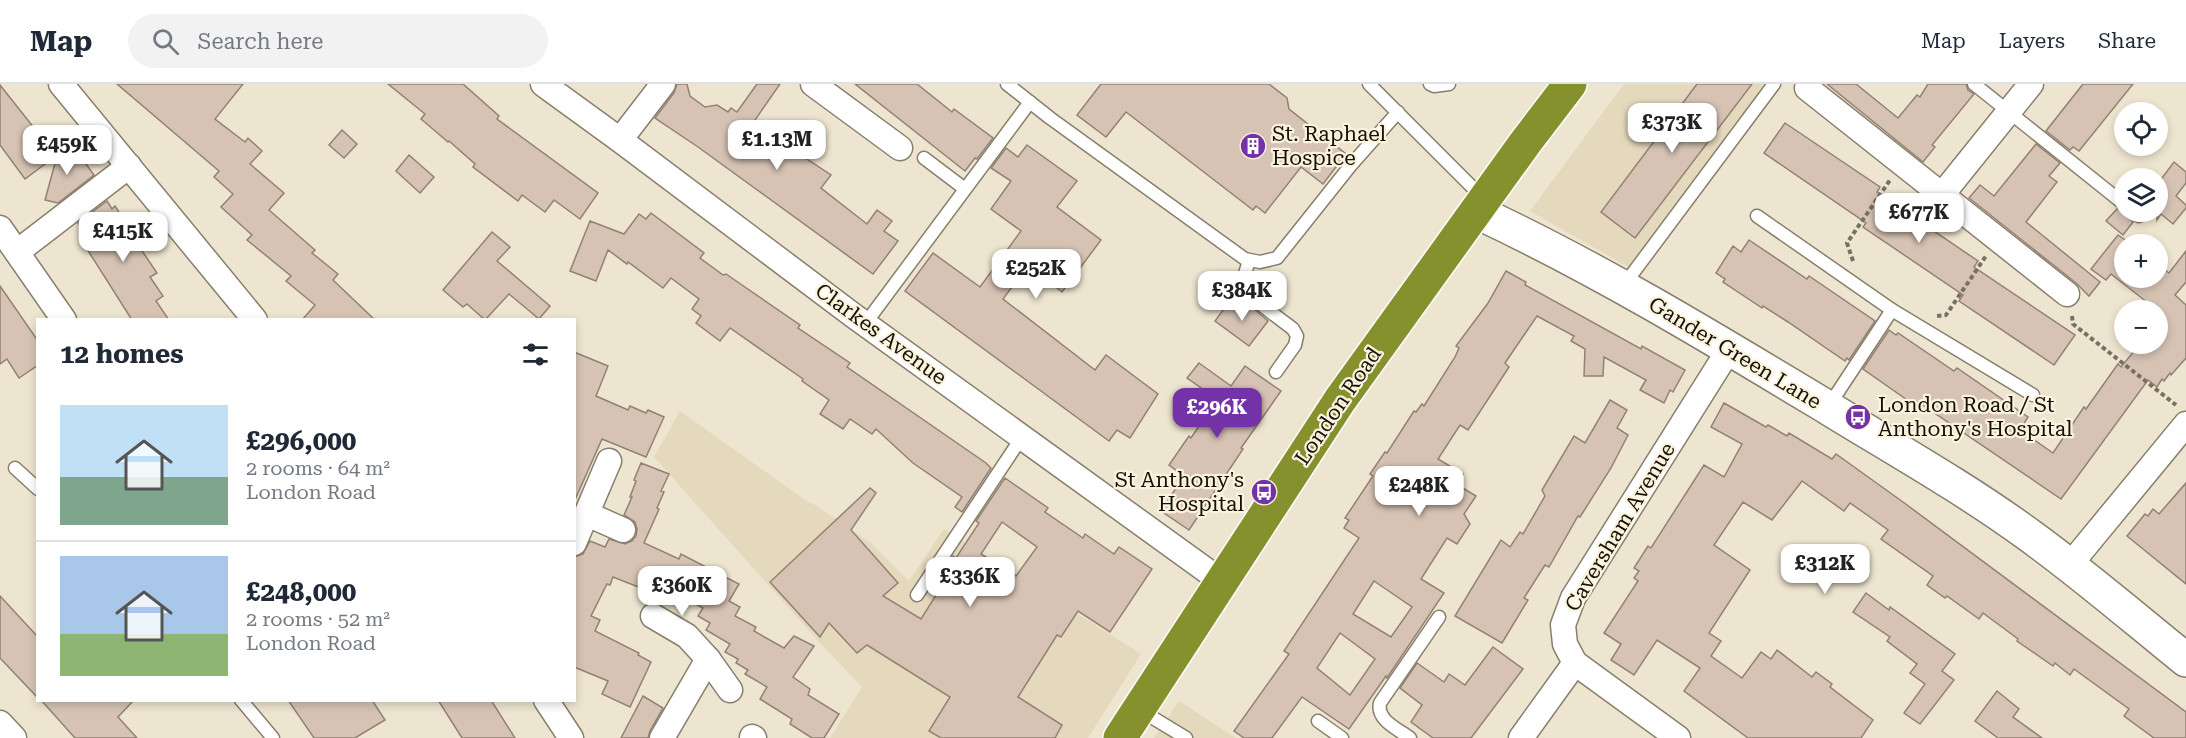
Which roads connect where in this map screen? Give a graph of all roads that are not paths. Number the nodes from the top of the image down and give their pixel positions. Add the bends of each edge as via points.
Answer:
1 (61, 84) edge
2 (543, 84) edge
3 (663, 84) edge
4 (813, 84) edge
5 (1007, 84) edge
6 (1369, 84) edge
7 (1431, 84) edge
8 (1449, 84) edge
9 (1570, 84) edge
10 (1774, 84) edge
11 (1974, 84) edge
12 (2031, 84) edge
13 (1807, 88) dead end
14 (1030, 102) junction
15 (1398, 112) junction
16 (2009, 112) junction
17 (620, 140) junction
18 (900, 148) dead end
19 (924, 158) dead end
20 (129, 166) junction
21 (965, 189) junction
22 (1941, 196) junction
23 (2114, 196) edge
24 (1481, 206) junction
25 (1757, 216) dead end
26 (0, 228) edge
27 (17, 252) junction
28 (1250, 261) junction
29 (1623, 286) junction
30 (2067, 294) road end
31 (1892, 310) junction
32 (63, 318) edge
33 (253, 318) edge
34 (865, 324) junction
35 (1730, 348) junction
36 (1276, 372) dead end
37 (2032, 395) dead end
38 (1827, 408) junction
39 (2182, 415) edge
40 (1022, 437) junction
41 (609, 461) dead end
42 (15, 468) dead end
43 (36, 487) edge
44 (587, 514) junction
45 (623, 530) dead end
46 (576, 539) edge
47 (2069, 566) junction
48 (1221, 581) junction
49 (917, 595) dead end
50 (653, 616) dead end
51 (1439, 617) dead end
52 (708, 660) junction
53 (2186, 660) edge
54 (1575, 663) junction
55 (730, 690) dead end
56 (243, 702) edge
57 (547, 702) edge
58 (1139, 709) junction
59 (1318, 721) dead end
60 (0, 723) edge
61 (14, 738) edge
62 (273, 738) edge
63 (571, 738) edge
64 (662, 738) edge
65 (1120, 738) edge
66 (1186, 738) edge
67 (1342, 738) edge
68 (1410, 738) edge
69 (1521, 738) edge
70 (1678, 738) edge

1 - 20 street
2 - 17 street, Clarkes Avenue
3 - 17 street
4 - 18 street
5 - 14 lane
6 - 15 lane
7 - 8 lane
9 - 24 highway, London Road
10 - 29 lane
11 - 16 lane
12 - 16 street
13 - 22 street
14 - 21 lane
14 - 28 lane
15 - 24 lane
15 - 28 lane via 1277,258
16 - 22 street
16 - 23 lane
17 - 34 street, Clarkes Avenue
19 - 21 lane
20 - 27 street
20 - 33 street
21 - 34 lane
22 - 30 street
24 - 29 street, Gander Green Lane
24 - 48 highway, London Road via 1340,400
25 - 31 lane
26 - 27 street
27 - 32 street
28 - 36 lane via 1245,287 1297,336
29 - 35 street, Gander Green Lane
31 - 37 lane
31 - 38 lane
34 - 40 street, Clarkes Avenue
35 - 38 street, Gander Green Lane
35 - 54 street, Caversham Avenue via 1573,598 1563,625 1565,644
38 - 47 street, Gander Green Lane via 2012,523
39 - 47 street
40 - 48 street, Clarkes Avenue
40 - 49 lane
41 - 44 street
42 - 43 lane
44 - 45 street
44 - 46 street
47 - 53 street, Gander Green Lane
48 - 58 highway, London Road
50 - 52 street via 687,636
51 - 68 lane via 1380,703 1384,719
52 - 55 street
52 - 64 street
54 - 69 street
54 - 70 street
56 - 62 lane
57 - 63 street
58 - 65 highway, London Road
58 - 66 lane
59 - 67 lane
60 - 61 street

